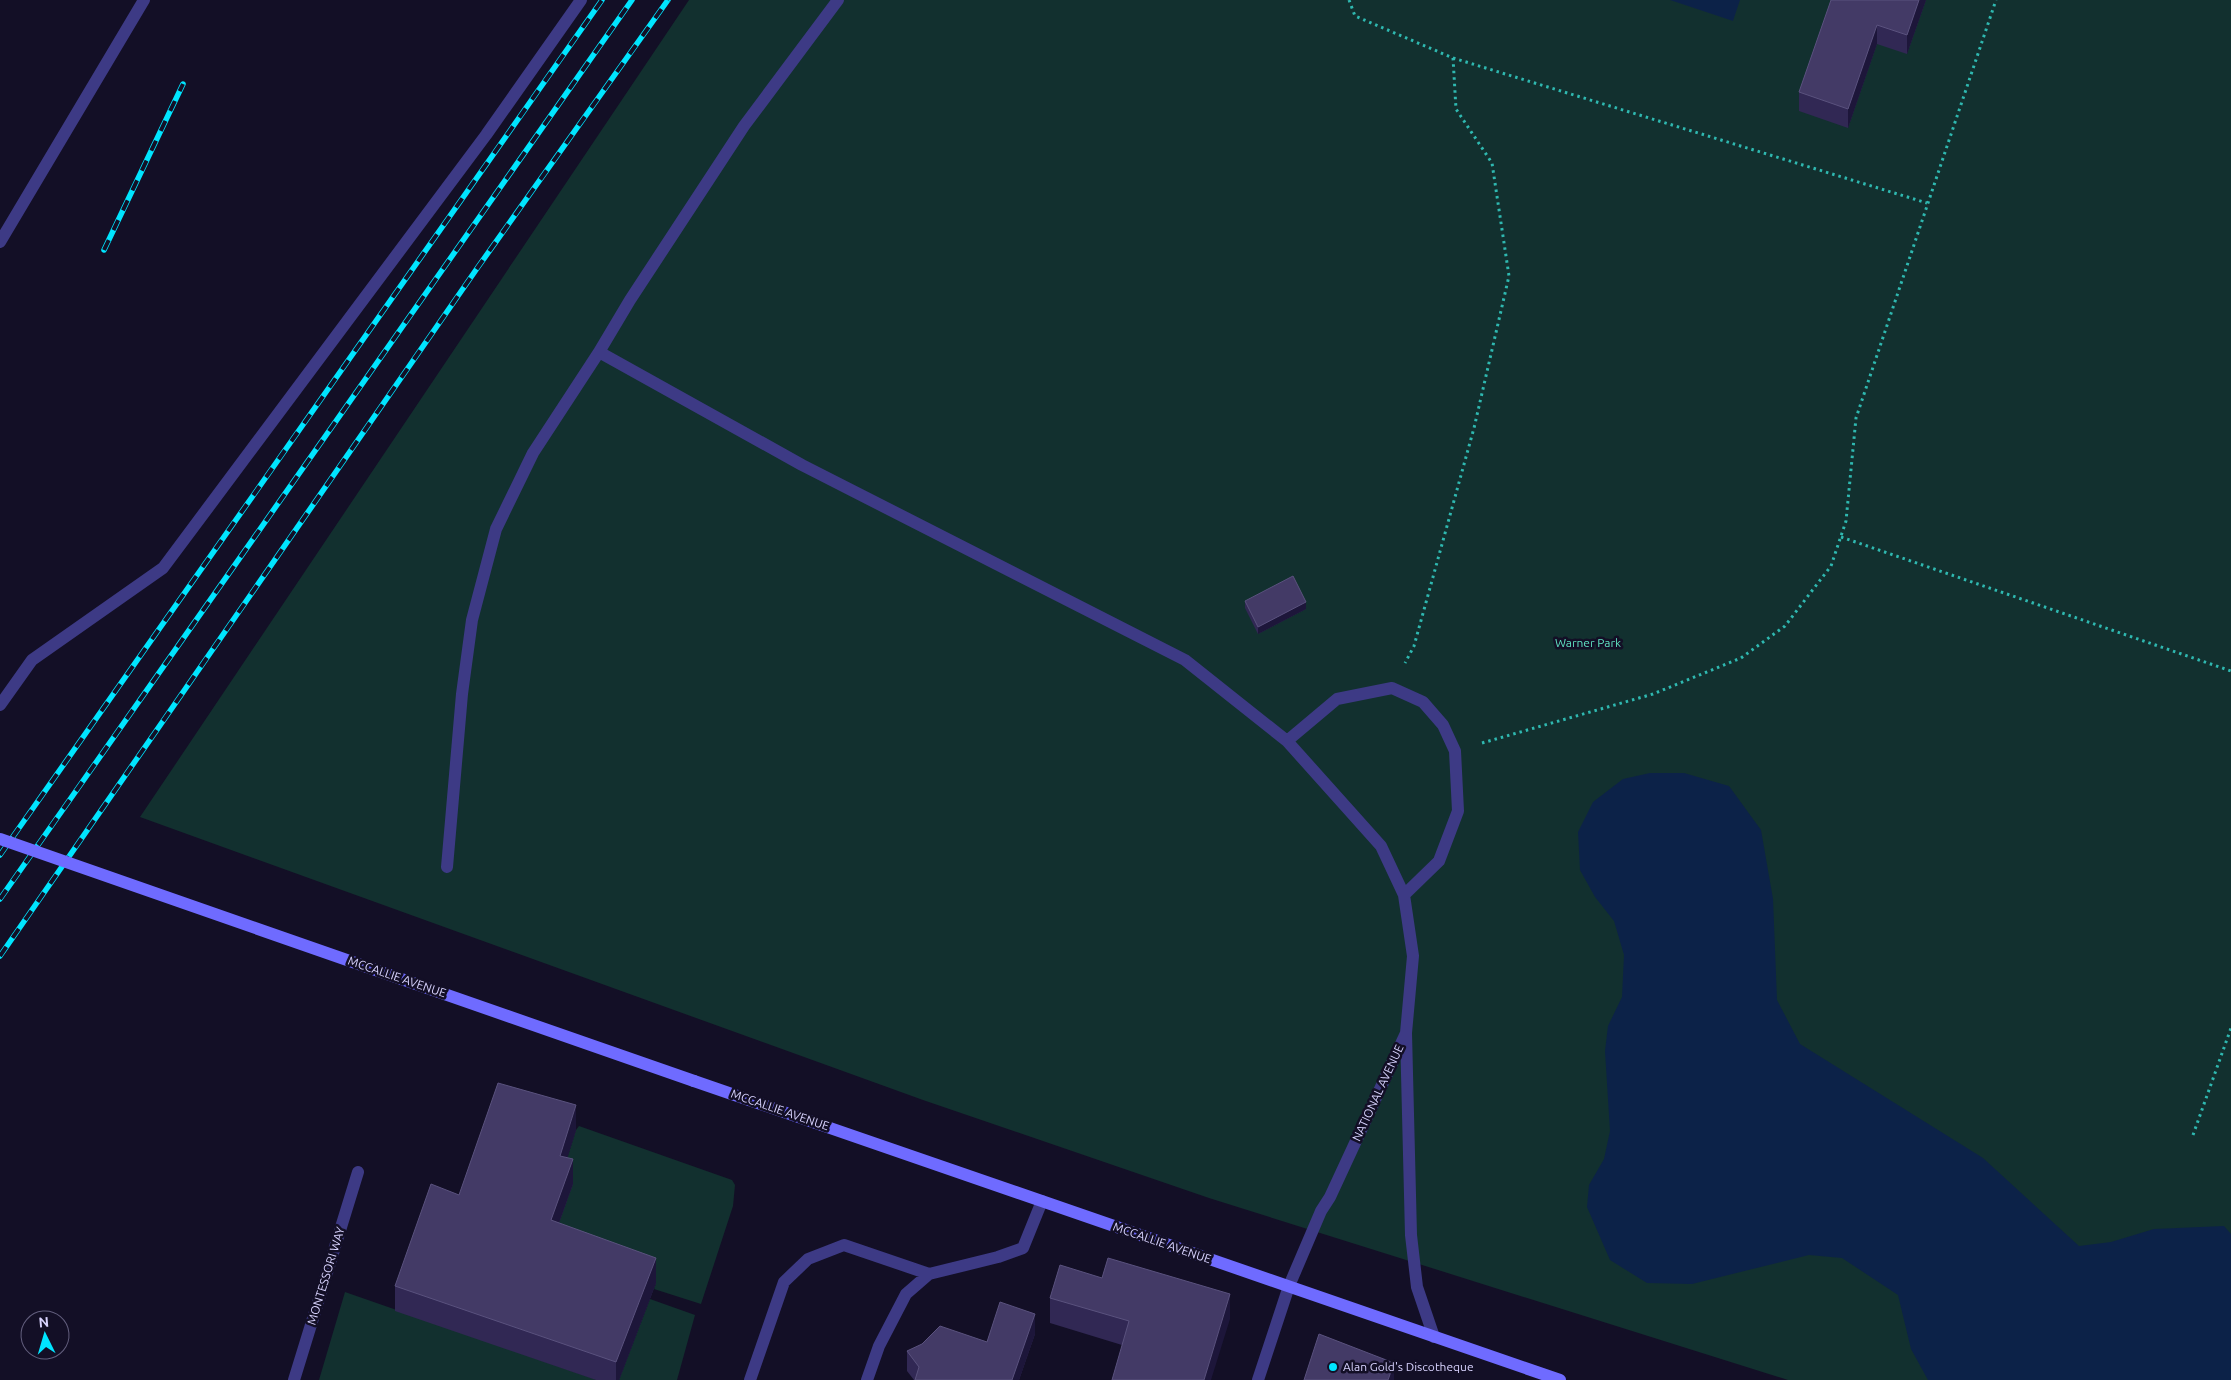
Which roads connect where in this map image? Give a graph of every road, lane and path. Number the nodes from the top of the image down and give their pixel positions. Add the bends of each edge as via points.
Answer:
1 (144, 0) edge
2 (581, 0) edge
3 (838, 0) edge
4 (1349, 0) edge
5 (1996, 0) edge
6 (1453, 58) junction
7 (1927, 203) junction
8 (0, 242) edge
9 (599, 352) junction
10 (1840, 537) junction
11 (2231, 671) edge
12 (1392, 688) junction
13 (0, 705) edge
14 (1287, 741) junction
15 (1454, 751) junction
16 (0, 839) edge
17 (448, 867) dead end
18 (1404, 895) junction
19 (2231, 1028) edge
20 (1406, 1033) junction
21 (2193, 1135) dead end
22 (358, 1172) dead end
23 (1042, 1202) junction
24 (928, 1274) junction
25 (1289, 1286) junction
26 (1434, 1336) junction
27 (294, 1380) edge
28 (750, 1380) edge
29 (867, 1380) edge
30 (1258, 1380) edge
31 (1560, 1380) edge

1 - 8 street
2 - 13 street via 486,135 163,568 32,660
3 - 9 street via 744,126
4 - 6 path via 1355,16
5 - 7 path
6 - 7 path
6 - 12 path via 1456,109 1492,163 1509,276 1474,428 1414,646
7 - 10 path via 1856,418 1846,521
9 - 14 street via 802,464 1185,660
9 - 17 street via 533,453 496,529 472,620 462,694
10 - 11 path
10 - 15 path via 1831,566 1785,626 1741,658 1653,694
12 - 14 street via 1337,699
12 - 15 street via 1423,702 1443,725
14 - 18 street via 1381,846
15 - 18 street via 1458,811 1439,860
16 - 23 main road, MCCALLIE AVENUE, bridge
18 - 20 street via 1413,956
19 - 21 path
20 - 25 street, NATIONAL AVENUE
20 - 26 street, NATIONAL AVENUE via 1412,1235 1417,1287
22 - 27 street, MONTESSORI WAY
23 - 24 street via 1023,1248
23 - 25 main road, MCCALLIE AVENUE
24 - 28 street via 844,1245 808,1259 784,1282
24 - 29 street via 906,1294 879,1346
25 - 26 main road, MCCALLIE AVENUE
25 - 30 street, NATIONAL AVENUE
26 - 31 main road, MCCALLIE AVENUE

